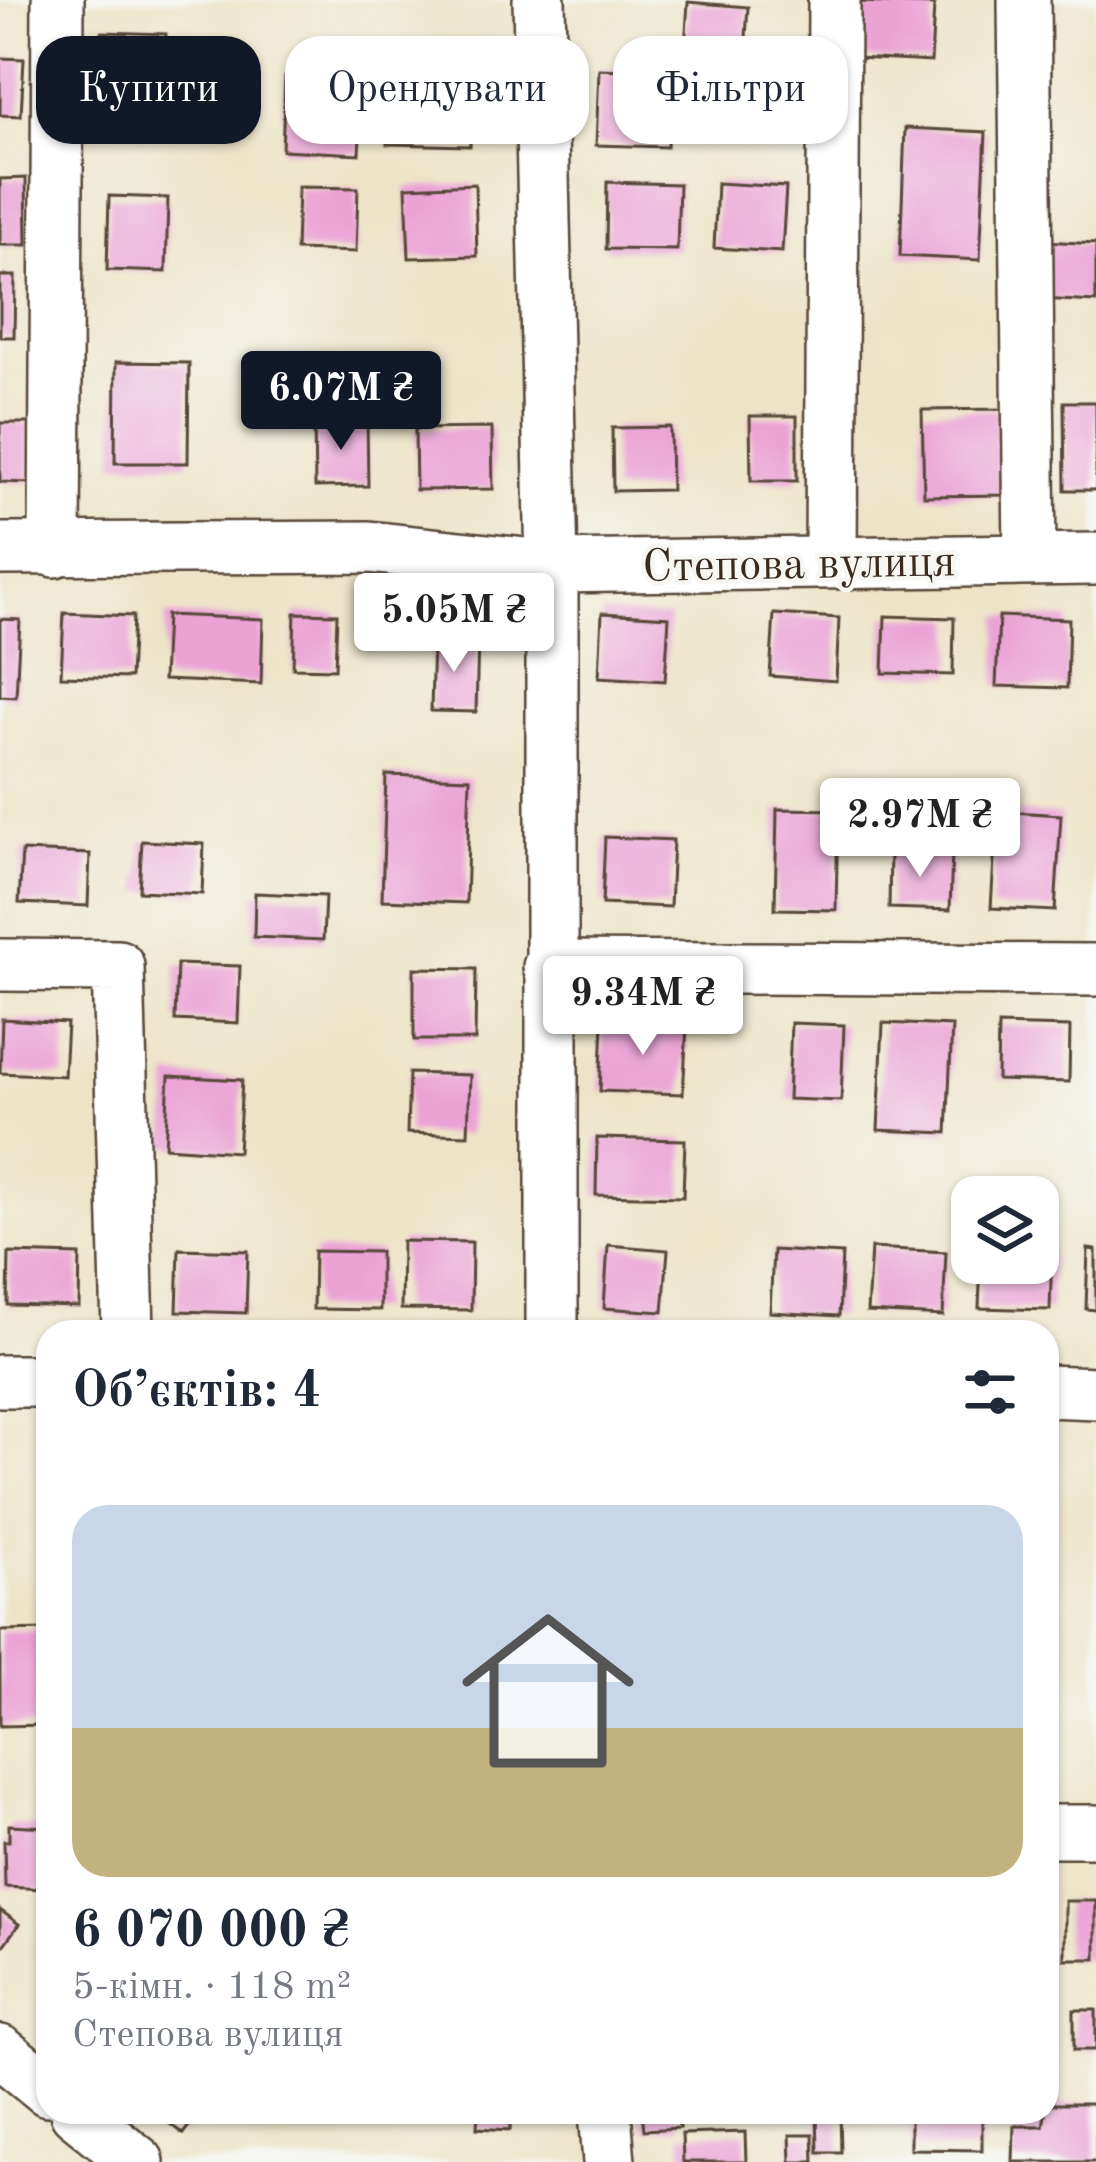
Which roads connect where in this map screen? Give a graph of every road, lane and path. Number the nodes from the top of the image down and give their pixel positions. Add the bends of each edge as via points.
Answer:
1 (58, 0) edge
2 (539, 0) edge
3 (835, 0) edge
4 (1024, 0) edge
5 (0, 549) edge
6 (56, 550) junction
7 (1030, 557) junction
8 (1096, 559) edge
9 (831, 561) junction
10 (552, 567) junction
11 (0, 965) edge
12 (549, 967) junction
13 (1096, 970) edge
14 (128, 1320) edge
15 (552, 1320) edge
16 (36, 1381) edge
17 (0, 1382) edge
18 (1059, 1391) edge
19 (1096, 1393) edge
20 (1059, 1831) edge
21 (1096, 1831) edge
22 (0, 2051) edge
23 (36, 2080) edge
24 (91, 2124) edge
25 (606, 2124) edge
26 (138, 2162) edge
27 (609, 2162) edge

1 - 6 street
2 - 10 street
3 - 9 street
4 - 7 street
5 - 6 street, Степова вулиця
6 - 10 street, Степова вулиця via 369,547
7 - 8 street, Степова вулиця
7 - 9 street, Степова вулиця
9 - 10 street, Степова вулиця
10 - 12 street
11 - 14 street via 118,965
12 - 13 street
12 - 15 street
16 - 17 street
18 - 19 street
20 - 21 street
22 - 23 street
24 - 26 street
25 - 27 street

